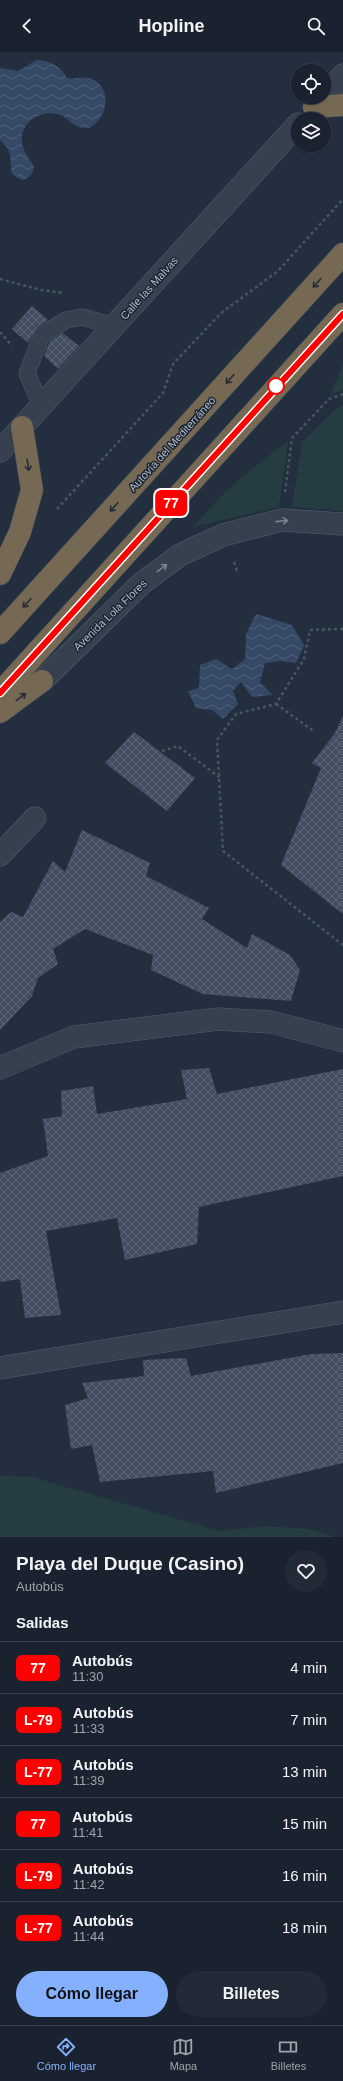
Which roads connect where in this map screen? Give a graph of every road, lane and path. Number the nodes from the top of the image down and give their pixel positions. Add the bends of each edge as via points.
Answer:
1 (343, 75) edge
2 (316, 105) edge
3 (343, 105) edge
4 (291, 132) edge
5 (343, 199) edge
6 (343, 254) edge
7 (0, 279) edge
8 (68, 294) dead end
9 (343, 314) edge
10 (114, 326) junction
11 (343, 394) edge
12 (41, 406) junction
13 (22, 427) junction
14 (0, 451) edge
15 (56, 510) dead end
16 (282, 520) junction
17 (343, 524) edge
18 (0, 574) edge
19 (343, 629) edge
20 (0, 633) edge
21 (42, 681) joint
22 (0, 693) edge
23 (276, 704) junction
24 (0, 712) edge
25 (315, 732) dead end
26 (162, 751) dead end
27 (219, 778) junction
28 (35, 818) dead end
29 (0, 855) edge
30 (343, 945) edge
31 (343, 1042) edge
32 (0, 1068) edge
33 (343, 1312) edge
34 (0, 1368) edge

1 - 2 street
2 - 3 highway
4 - 10 street, Calle las Malvas
5 - 15 path via 278,271 221,313 173,364 163,393
6 -> 20 highway, Autovía del Mediterráneo
7 - 8 path
9 - 22 highway
10 - 12 street, Calle las Malvas
10 - 12 lane via 82,317 66,320 42,335 27,374
11 - 16 path via 329,399 292,438
12 - 13 street, Calle las Malvas
13 - 14 street, Calle las Malvas
13 -> 18 highway via 32,490 20,532
16 - 17 street, Avenida Lola Flores
21 -> 16 street, Avenida Lola Flores via 136,588 180,555 223,535
19 - 23 path via 310,630 304,659
24 -> 21 highway
23 - 25 path
23 - 27 path via 236,714 217,740
26 - 27 path via 178,746
27 - 30 path via 223,852
28 - 29 street
31 - 32 street via 271,1022 218,1019 74,1037
33 - 34 street

